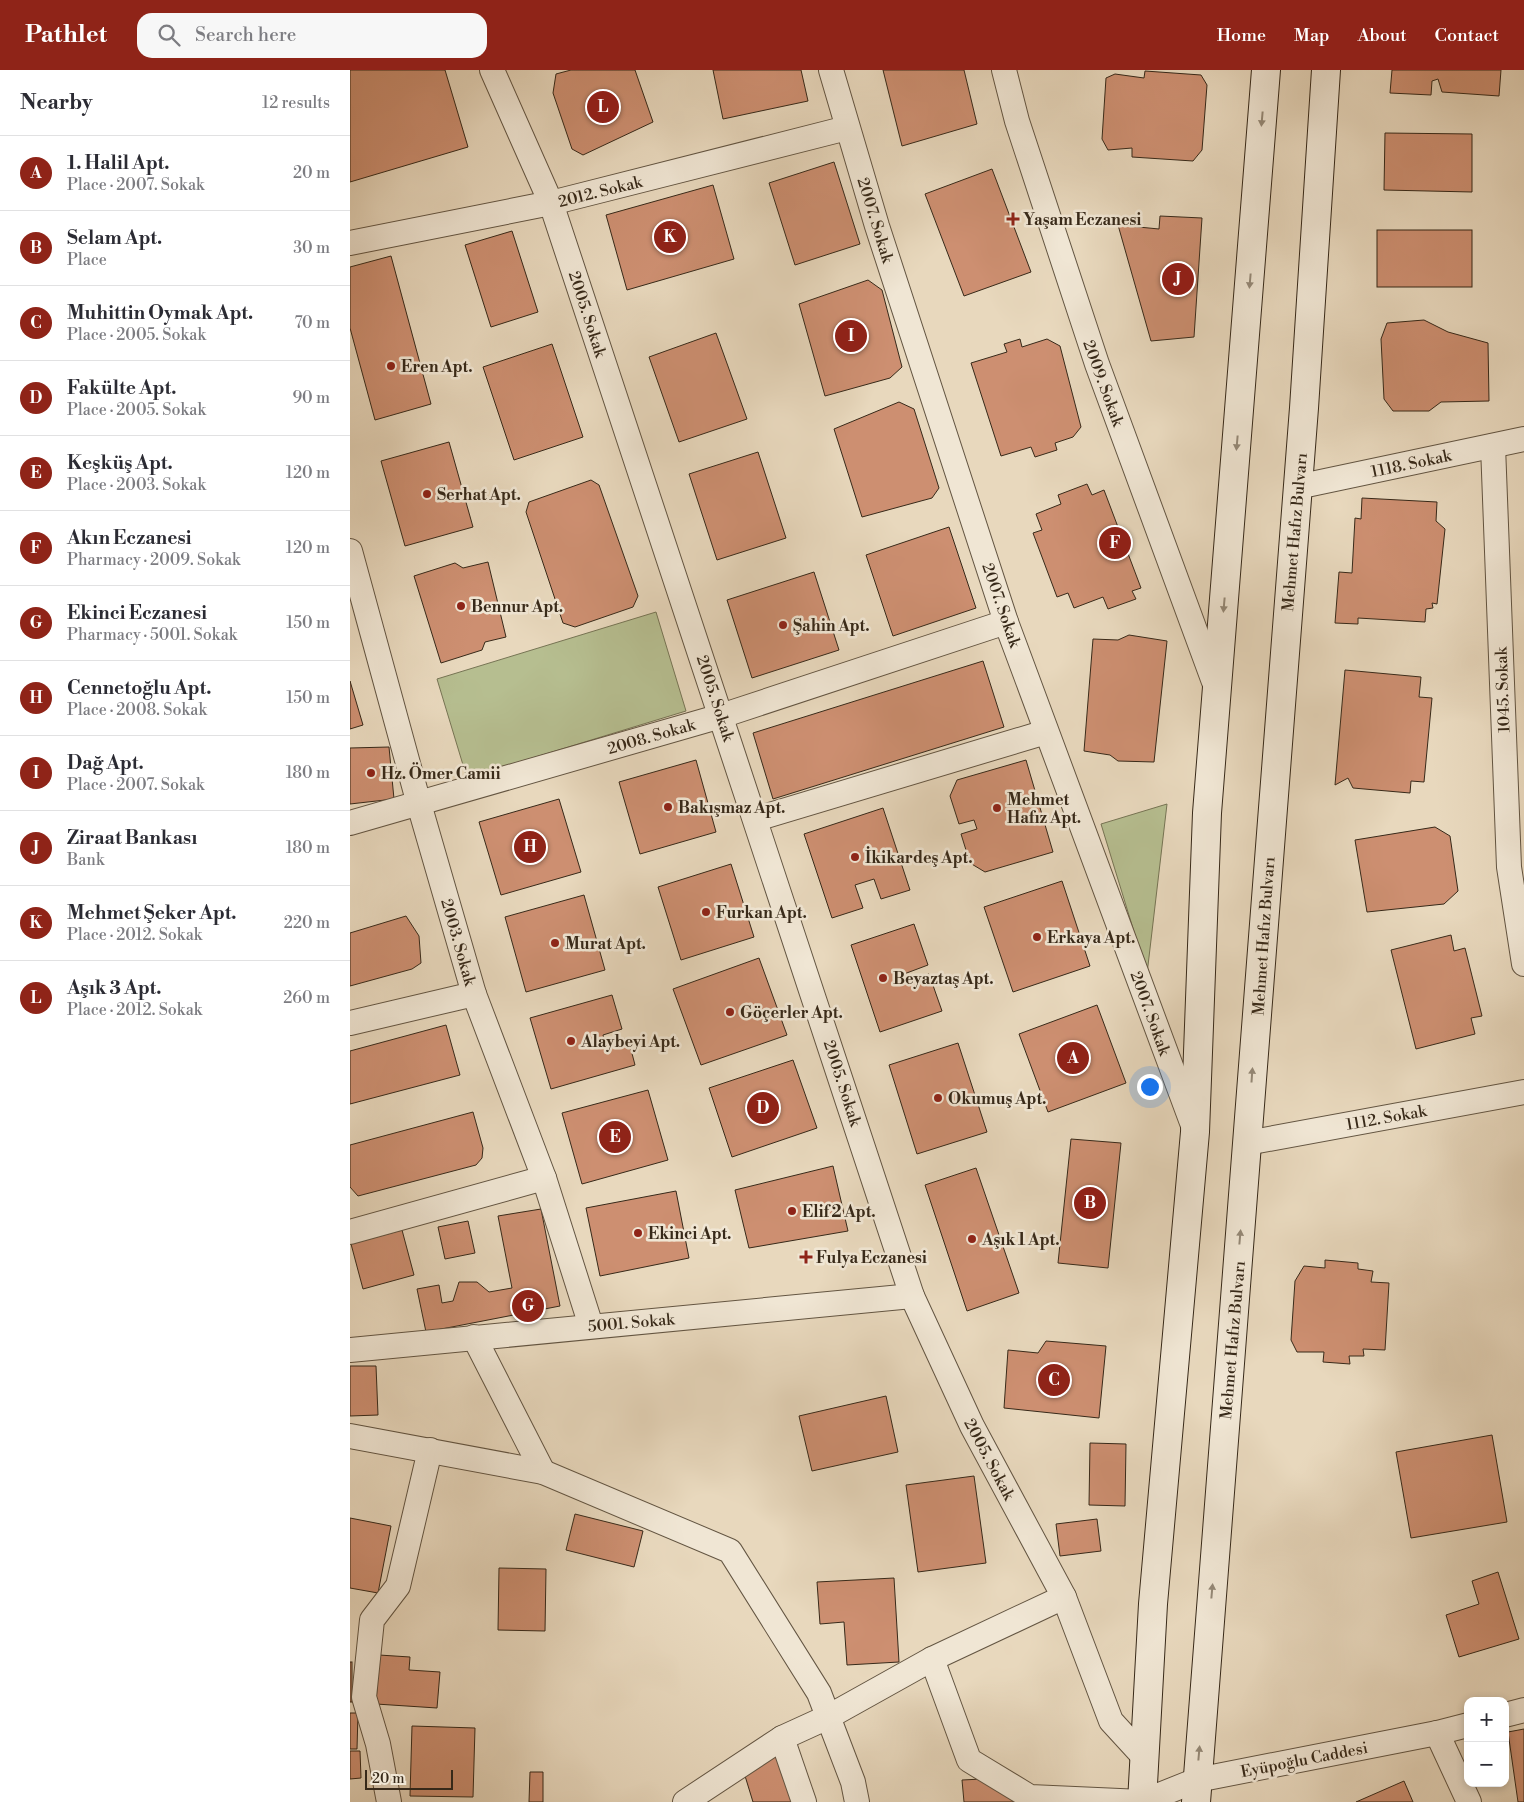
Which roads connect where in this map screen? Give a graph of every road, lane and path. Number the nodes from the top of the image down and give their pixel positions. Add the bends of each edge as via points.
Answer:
1 (492, 70) edge
2 (831, 70) edge
3 (1004, 70) edge
4 (1266, 70) edge
5 (1326, 70) edge
6 (847, 128) junction
7 (551, 203) junction
8 (350, 243) edge
9 (1524, 439) edge
10 (1493, 446) junction
11 (1297, 487) junction
12 (350, 551) edge
13 (356, 599) edge
14 (1006, 622) junction
15 (1217, 692) junction
16 (721, 716) junction
17 (1046, 732) junction
18 (419, 804) junction
19 (756, 819) junction
20 (350, 823) edge
21 (1524, 964) edge
22 (474, 994) junction
23 (350, 1023) edge
24 (1524, 1092) edge
25 (1195, 1132) junction
26 (1247, 1143) junction
27 (544, 1178) junction
28 (350, 1232) edge
29 (912, 1296) junction
30 (591, 1326) junction
31 (474, 1338) junction
32 (350, 1350) edge
33 (350, 1436) edge
34 (430, 1450) junction
35 (543, 1472) junction
36 (1064, 1597) junction
37 (932, 1659) junction
38 (1524, 1710) edge
39 (1509, 1714) edge
40 (828, 1717) junction
41 (1464, 1726) edge
42 (1437, 1733) junction
43 (782, 1738) junction
44 (1144, 1757) junction
45 (1196, 1791) edge
46 (1030, 1799) edge
47 (389, 1802) edge
48 (685, 1802) edge
49 (804, 1802) edge
50 (857, 1802) edge
51 (1142, 1802) edge
52 (1469, 1802) edge

1 - 7 street, 2005. Sokak
2 - 6 street, 2007. Sokak
3 - 15 street, 2009. Sokak via 1016,121 1097,364
4 -> 15 main road
5 - 11 main road, Mehmet Hafız Bulvarı
6 - 7 street, 2012. Sokak
6 - 14 street, 2007. Sokak
7 - 8 street, 2012. Sokak
7 - 16 street, 2005. Sokak
9 - 10 street, 1118. Sokak
10 - 11 street, 1118. Sokak
10 - 21 street, 1045. Sokak via 1508,867
26 -> 11 main road, Mehmet Hafız Bulvarı
12 - 13 street, 2003. Sokak
13 - 18 street, 2003. Sokak
14 - 16 street, 2008. Sokak
14 - 17 street, 2007. Sokak
15 - 25 main road via 1208,813
16 - 18 street, 2008. Sokak
16 - 19 street, 2005. Sokak
17 - 19 street
17 - 25 street, 2007. Sokak
18 - 20 street, 2008. Sokak
18 - 22 street, 2003. Sokak
19 - 29 street, 2005. Sokak
22 - 23 street
22 - 27 street, 2003. Sokak
24 - 26 street, 1112. Sokak
25 - 44 main road via 1153,1604
45 -> 26 main road, Mehmet Hafız Bulvarı
27 - 28 street
27 - 30 street, 2003. Sokak
29 - 30 street, 5001. Sokak
29 - 36 street, 2005. Sokak via 972,1426
30 - 31 street, 5001. Sokak
31 - 32 street, 5001. Sokak
31 - 35 street
33 - 34 street
34 - 35 street
34 - 47 street via 398,1586 372,1620 364,1697 378,1744
35 - 40 street via 730,1551 819,1693
36 - 37 street
36 - 44 street, 2005. Sokak via 1111,1721
37 - 40 street
37 - 46 street via 969,1760
38 - 39 street
40 - 43 street
40 - 50 street via 853,1782
41 - 42 street, Eyüpoğlu Caddesi
42 - 45 street, Eyüpoğlu Caddesi
42 - 52 street
43 - 48 street
43 - 49 street
44 - 51 main road
45 - 51 street, Eyüpoğlu Caddesi
46 - 51 street

